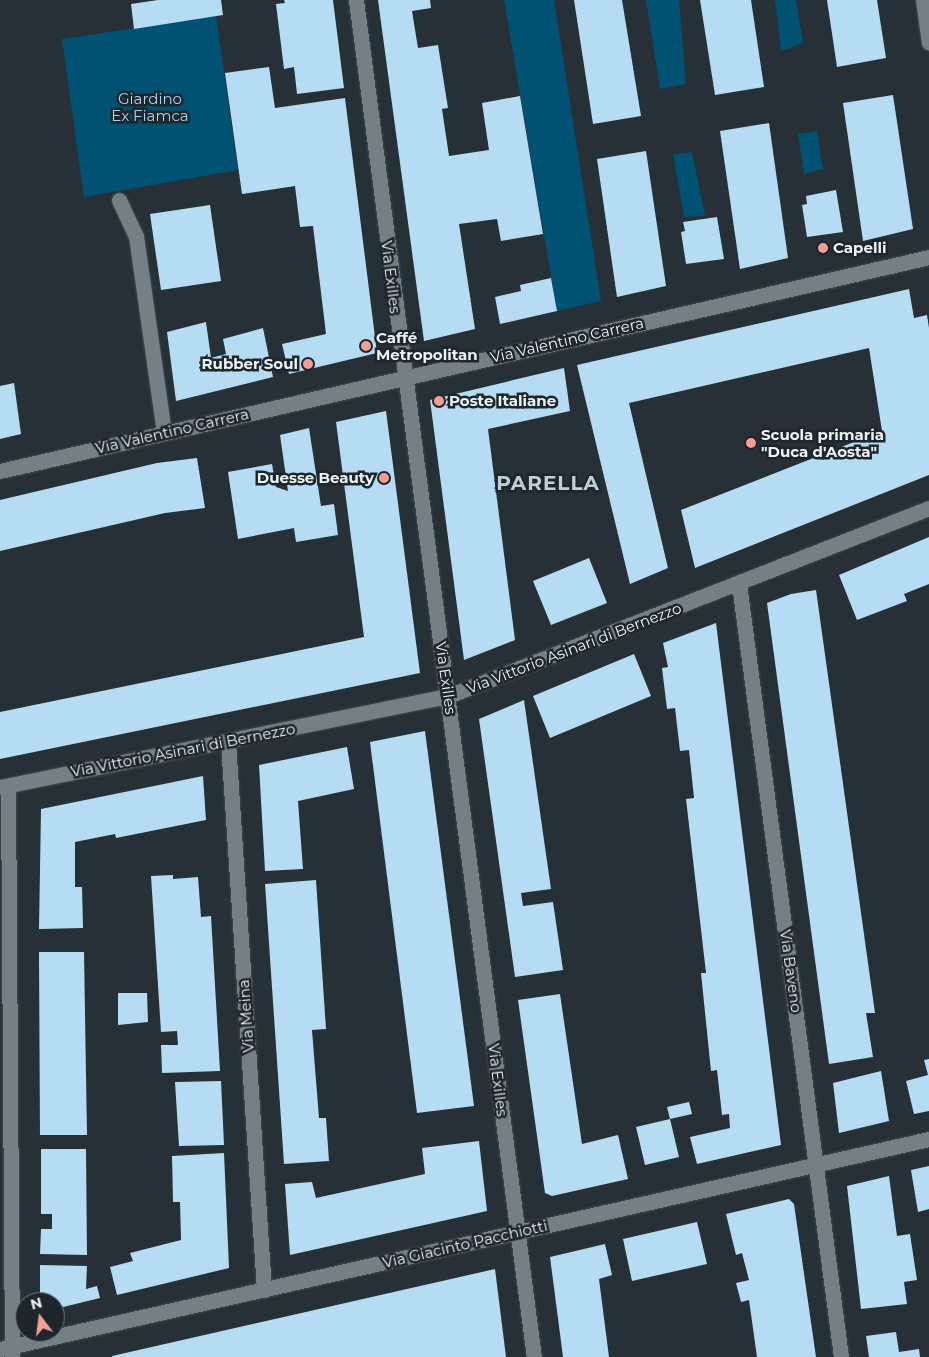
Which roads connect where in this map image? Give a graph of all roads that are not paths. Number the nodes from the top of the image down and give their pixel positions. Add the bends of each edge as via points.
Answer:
1 (356, 0) edge
2 (923, 0) edge
3 (929, 44) edge
4 (119, 200) dead end
5 (929, 257) edge
6 (404, 377) junction
7 (164, 433) junction
8 (0, 471) edge
9 (929, 508) edge
10 (739, 584) junction
11 (448, 696) junction
12 (228, 742) junction
13 (4, 786) edge
14 (929, 1139) edge
15 (817, 1165) junction
16 (518, 1233) junction
17 (264, 1290) junction
18 (8, 1351) edge
19 (534, 1357) edge
20 (841, 1357) edge

1 - 6 street, Via Exilles
2 - 3 street
4 - 7 street via 136,236
5 - 6 street, Via Valentino Carrera
6 - 7 street, Via Valentino Carrera
6 - 11 street, Via Exilles
7 - 8 street, Via Valentino Carrera
9 - 10 street, Via Vittorio Asinari di Bernezzo
10 - 11 street, Via Vittorio Asinari di Bernezzo
10 - 15 street, Via Baveno
11 - 12 street, Via Vittorio Asinari di Bernezzo
11 - 16 street, Via Exilles
12 - 13 street, Via Vittorio Asinari di Bernezzo
12 - 17 street, Via Meina
13 - 18 street
14 - 15 street, Via Giacinto Pacchiotti
15 - 16 street, Via Giacinto Pacchiotti
15 - 20 street, Via Baveno
16 - 17 street, Via Giacinto Pacchiotti
16 - 19 street, Via Exilles
17 - 18 street, Via Giacinto Pacchiotti

